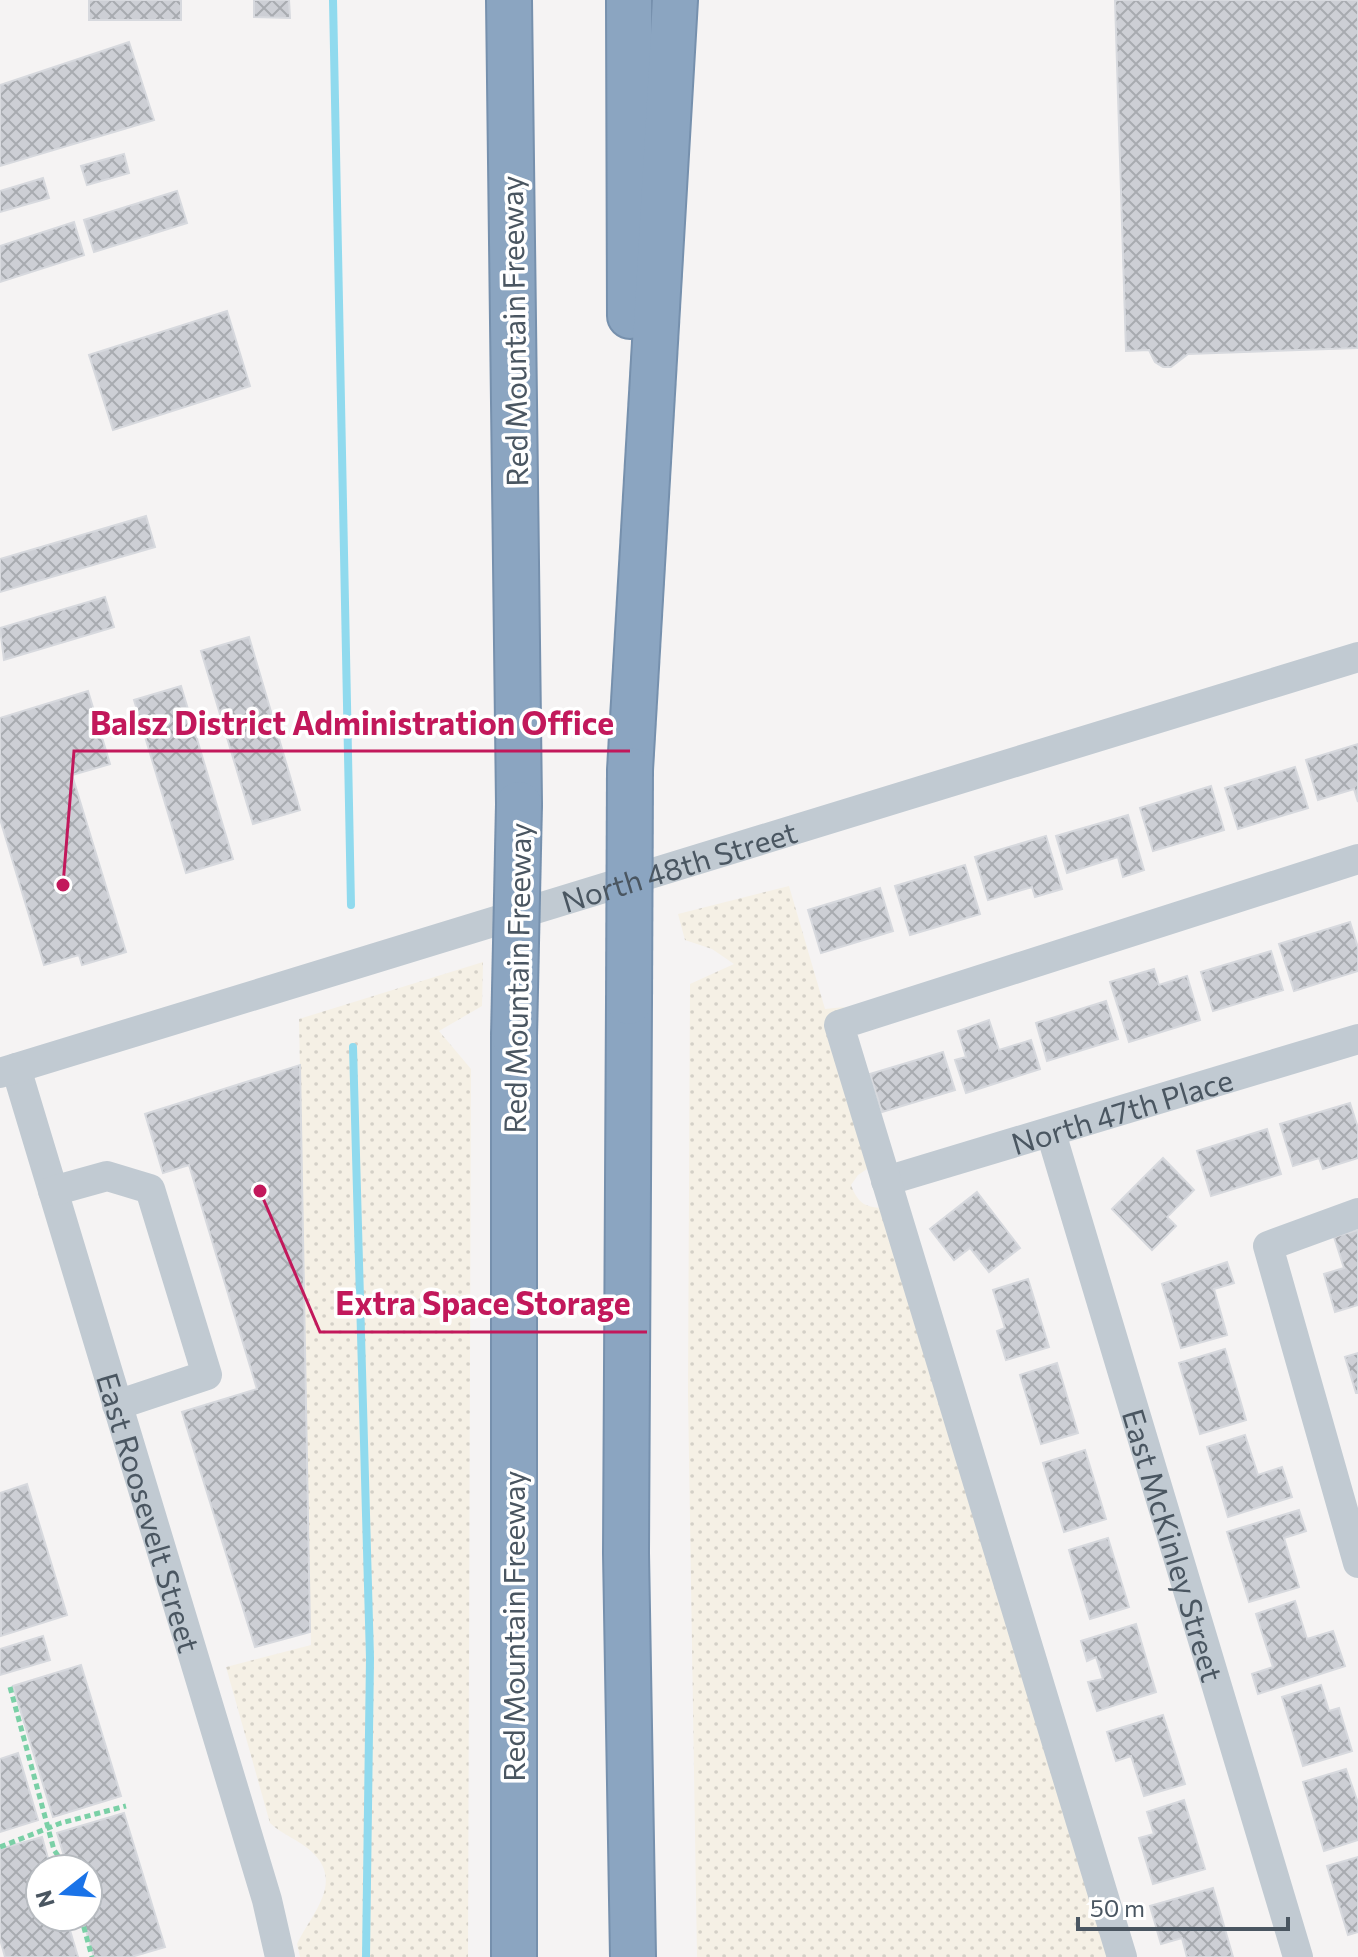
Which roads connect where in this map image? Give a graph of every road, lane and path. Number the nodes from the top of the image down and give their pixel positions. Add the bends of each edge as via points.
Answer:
1 (509, 0) edge
2 (629, 0) edge
3 (675, 0) edge
4 (1358, 657) edge
5 (630, 770) junction
6 (1358, 859) edge
7 (1358, 1039) edge
8 (8, 1070) edge
9 (1051, 1133) junction
10 (886, 1181) junction
11 (53, 1191) junction
12 (1358, 1213) edge
13 (117, 1405) junction
14 (1358, 1563) edge
15 (10, 1687) dead end
16 (126, 1806) dead end
17 (48, 1829) junction
18 (0, 1847) edge
19 (56, 1853) edge
20 (85, 1933) edge
21 (92, 1957) edge
22 (280, 1957) edge
23 (514, 1957) edge
24 (633, 1957) edge
25 (1122, 1957) edge
26 (1298, 1957) edge

1 - 23 highway, Red Mountain Freeway, bridge via 519,804
2 - 5 highway
3 - 5 highway
4 - 8 street, North 48th Street
5 - 24 highway, bridge via 626,1568
6 - 10 street via 839,1025
7 - 9 street, North 47th Place
8 - 11 street, East Roosevelt Street
9 - 10 street, North 47th Place
9 - 26 street, East McKinley Street
10 - 25 street
11 - 13 street, East Roosevelt Street
11 - 13 street via 107,1176 150,1189 207,1375
12 - 14 street via 1268,1246
13 - 22 street, East Roosevelt Street
15 - 17 path
16 - 17 path
17 - 18 path
17 - 19 path
20 - 21 path

